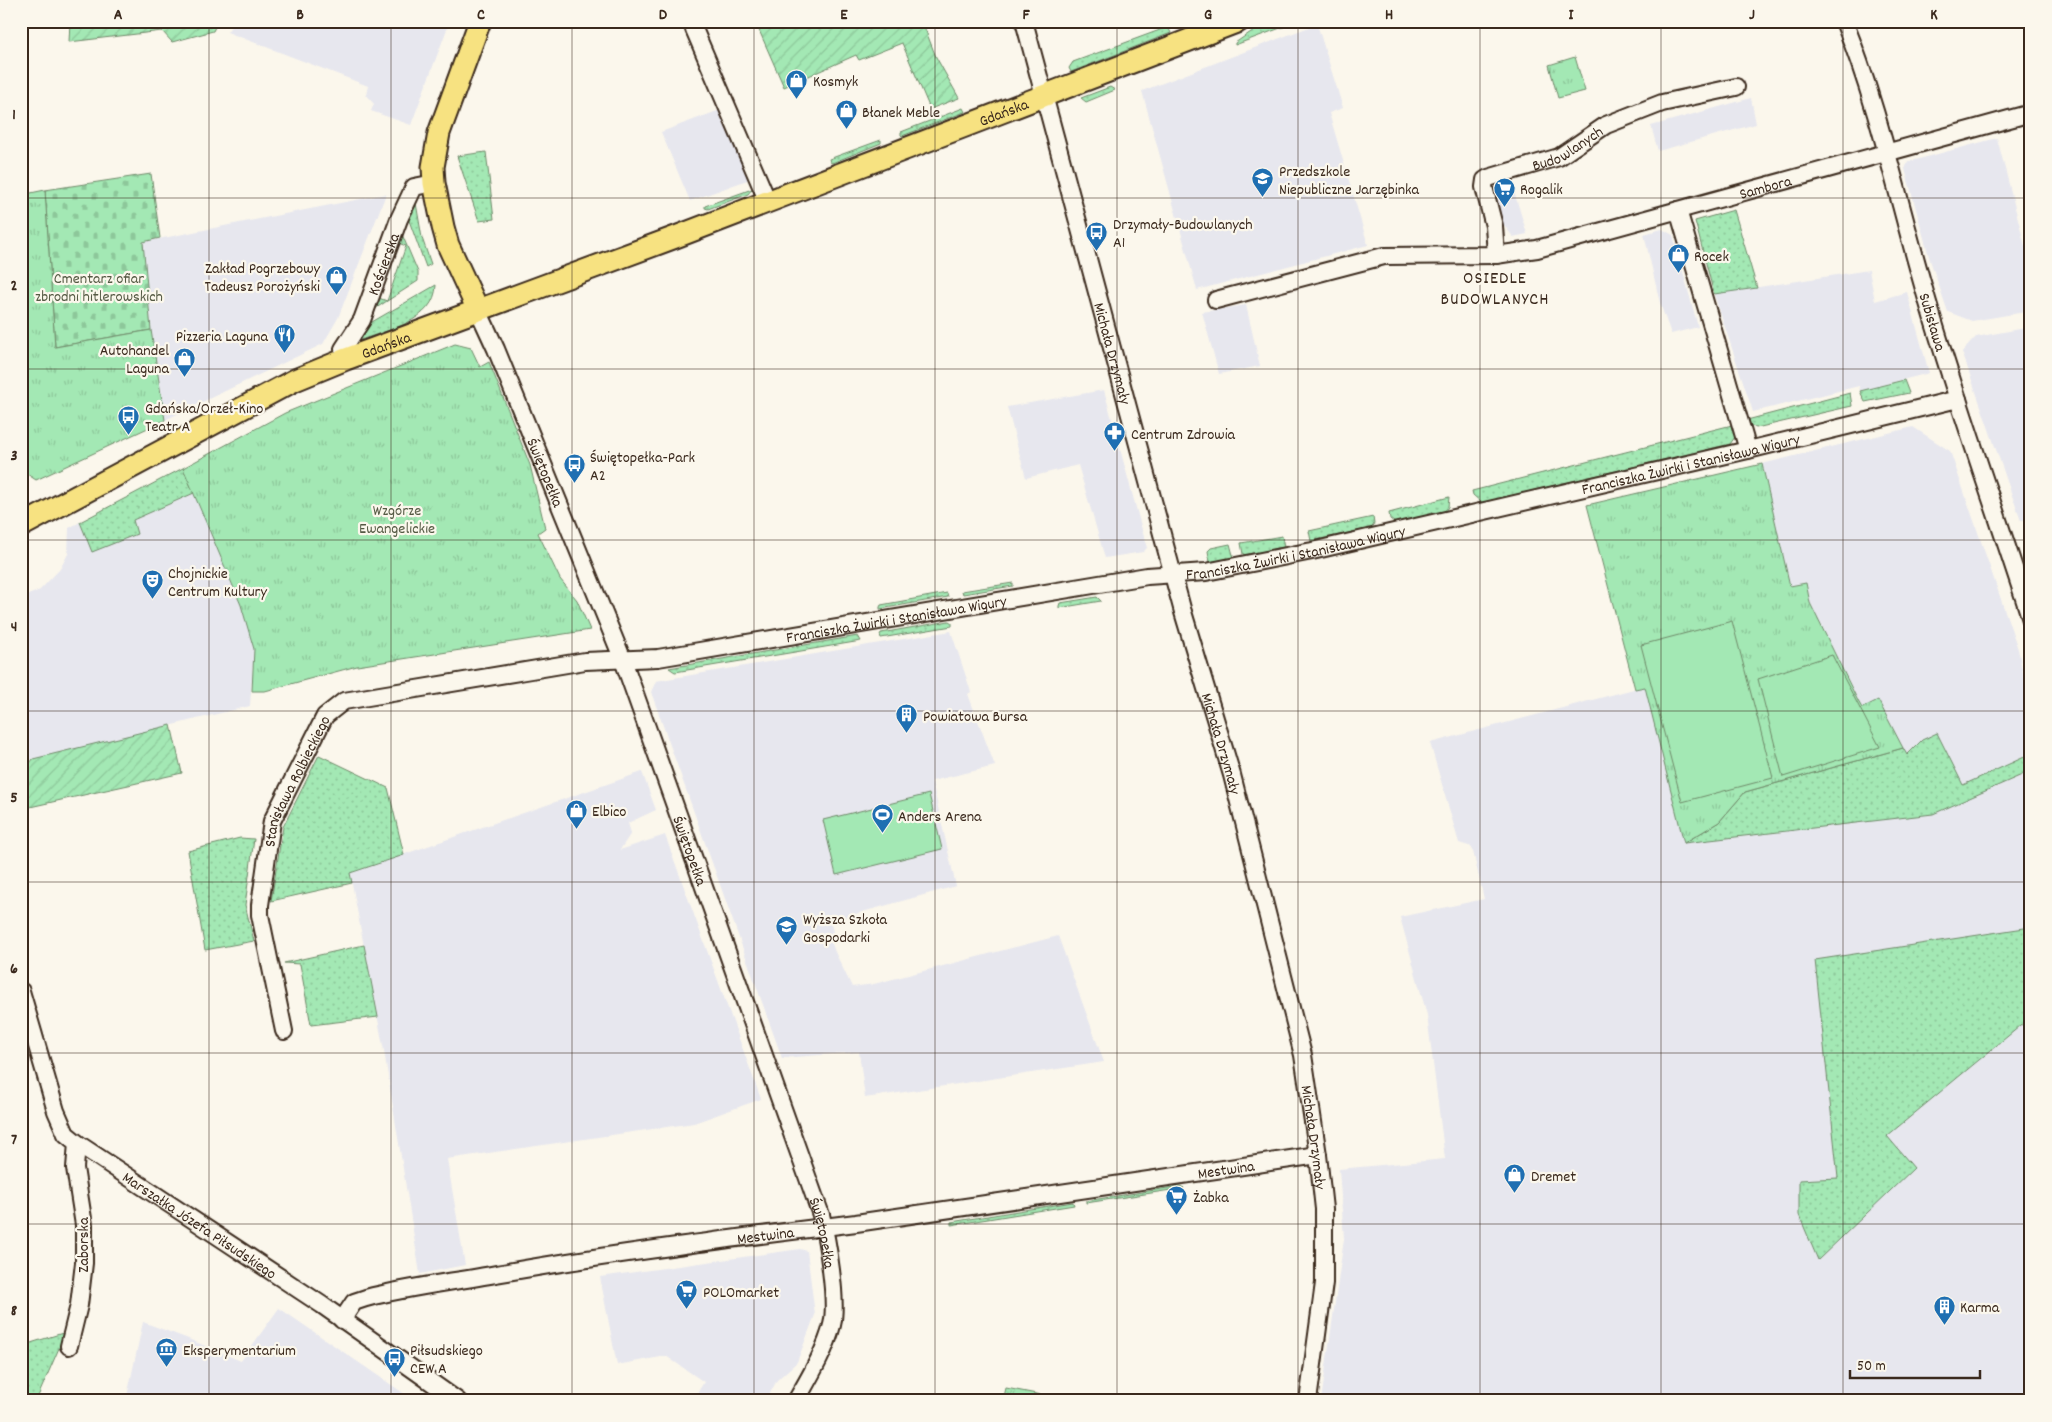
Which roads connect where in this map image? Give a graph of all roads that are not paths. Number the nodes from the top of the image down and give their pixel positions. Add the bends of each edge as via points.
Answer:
1 (480, 21) edge
2 (1024, 21) edge
3 (1239, 21) edge
4 (1844, 21) edge
5 (694, 29) dead end
6 (1736, 87) dead end
7 (1044, 96) junction
8 (2031, 113) edge
9 (1887, 152) junction
10 (434, 184) junction
11 (768, 202) junction
12 (1678, 210) junction
13 (1496, 255) junction
14 (1216, 300) dead end
15 (478, 310) junction
16 (346, 359) junction
17 (1958, 399) junction
18 (1748, 450) junction
19 (21, 526) edge
20 (1173, 574) junction
21 (2031, 620) edge
22 (623, 660) junction
23 (21, 991) edge
24 (284, 1031) dead end
25 (77, 1143) junction
26 (1318, 1155) junction
27 (824, 1226) junction
28 (342, 1320) junction
29 (69, 1346) dead end
30 (458, 1401) edge
31 (796, 1401) edge
32 (1308, 1401) edge

1 - 10 main road via 439,133 434,156
2 - 7 street, Michała Drzymały
3 - 7 main road, Gdańska
4 - 9 street, Subisława
5 - 11 street
6 - 13 street, Budowlanych via 1662,103 1606,125 1559,158 1485,180
7 - 11 main road, Gdańska
7 - 20 street, Michała Drzymały
8 - 9 street, Sambora
9 - 12 street, Sambora
9 - 17 street, Subisława
10 - 15 main road via 448,245
10 - 16 street, Kościerska via 414,187 362,320 343,349
11 - 15 main road, Gdańska
12 - 13 street, Sambora via 1537,249
12 - 18 street
13 - 14 street via 1384,256
15 - 16 main road, Gdańska
15 - 22 street, Świętopełka
16 - 19 main road, Gdańska via 280,388
17 - 18 street, Franciszka Żwirki i Stanisława Wigury
17 - 21 street, Subisława
18 - 20 street, Franciszka Żwirki i Stanisława Wigury via 1312,551 1206,572
20 - 22 street, Franciszka Żwirki i Stanisława Wigury via 667,657
20 - 26 street, Michała Drzymały via 1232,775 1303,1055
22 - 24 street, Stanisława Rolbieckiego via 585,661 354,698 344,701 325,716 272,821 260,905
22 - 27 street, Świętopełka
23 - 25 street, Marszałka Józefa Piłsudskiego via 56,1112 66,1134
25 - 28 street, Marszałka Józefa Piłsudskiego
25 - 29 street, Zaborska via 75,1168 84,1225 84,1263 79,1305
26 - 27 street, Mestwina
26 - 32 street, Michała Drzymały via 1324,1210 1324,1283
27 - 28 street, Mestwina via 495,1274 366,1298 354,1302
27 - 31 street, Świętopełka via 835,1308 832,1325
28 - 30 street, Marszałka Józefa Piłsudskiego

